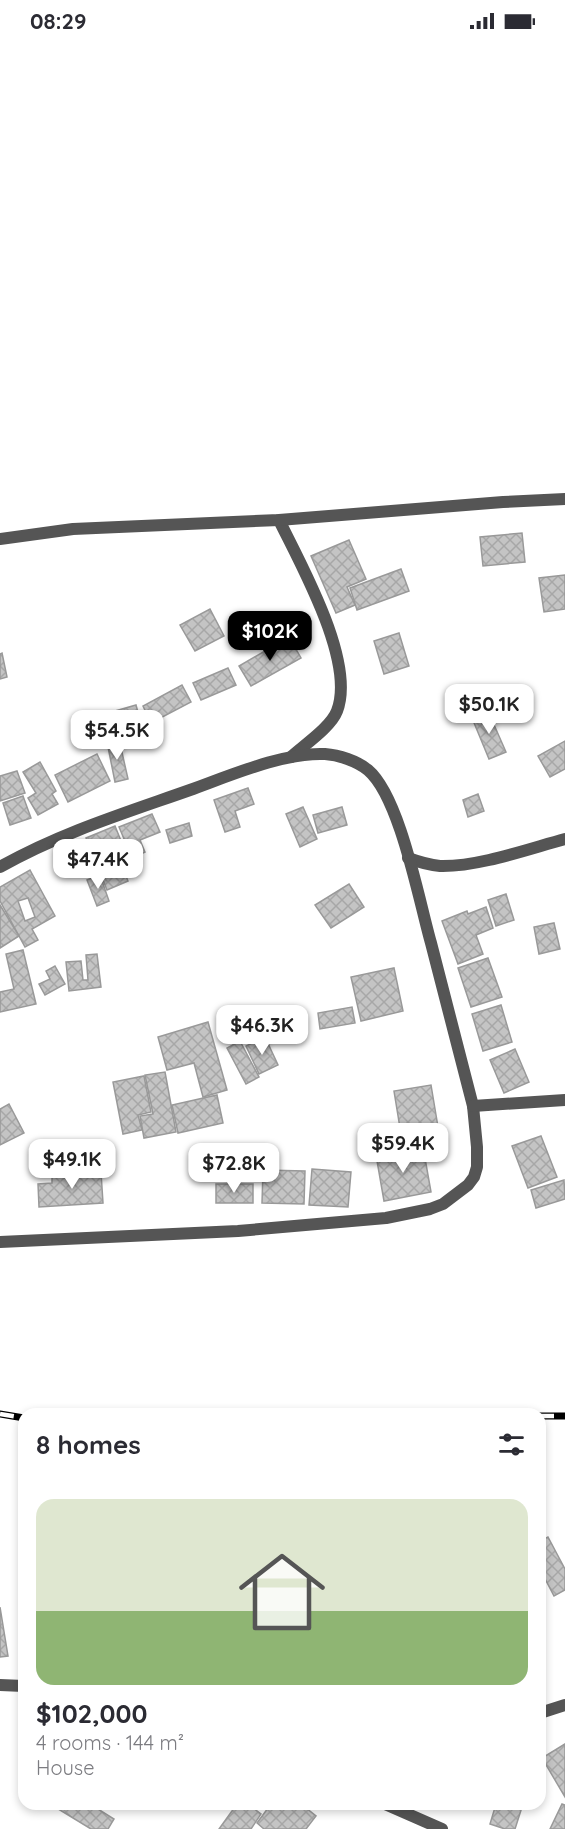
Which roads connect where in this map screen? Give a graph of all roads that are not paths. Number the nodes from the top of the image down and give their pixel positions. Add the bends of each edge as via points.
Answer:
1 (565, 499) edge
2 (279, 520) junction
3 (0, 539) edge
4 (290, 758) junction
5 (565, 839) edge
6 (408, 858) junction
7 (0, 867) edge
8 (565, 1100) edge
9 (473, 1106) junction
10 (0, 1242) edge
11 (0, 1685) edge
12 (18, 1686) edge
13 (565, 1705) edge
14 (546, 1711) edge
15 (395, 1810) edge
16 (419, 1825) edge
17 (442, 1829) edge

1 - 2 street
2 - 3 street via 73,529
2 - 4 street via 328,623 341,696 330,722
4 - 6 street via 327,754 367,770 383,789
4 - 7 street via 60,836
5 - 6 street via 491,859 441,866
6 - 9 street
8 - 9 street
9 - 10 street via 477,1147 474,1177 443,1204 430,1209 386,1218 238,1231
11 - 12 street
13 - 14 street
15 - 16 street
16 - 17 street

